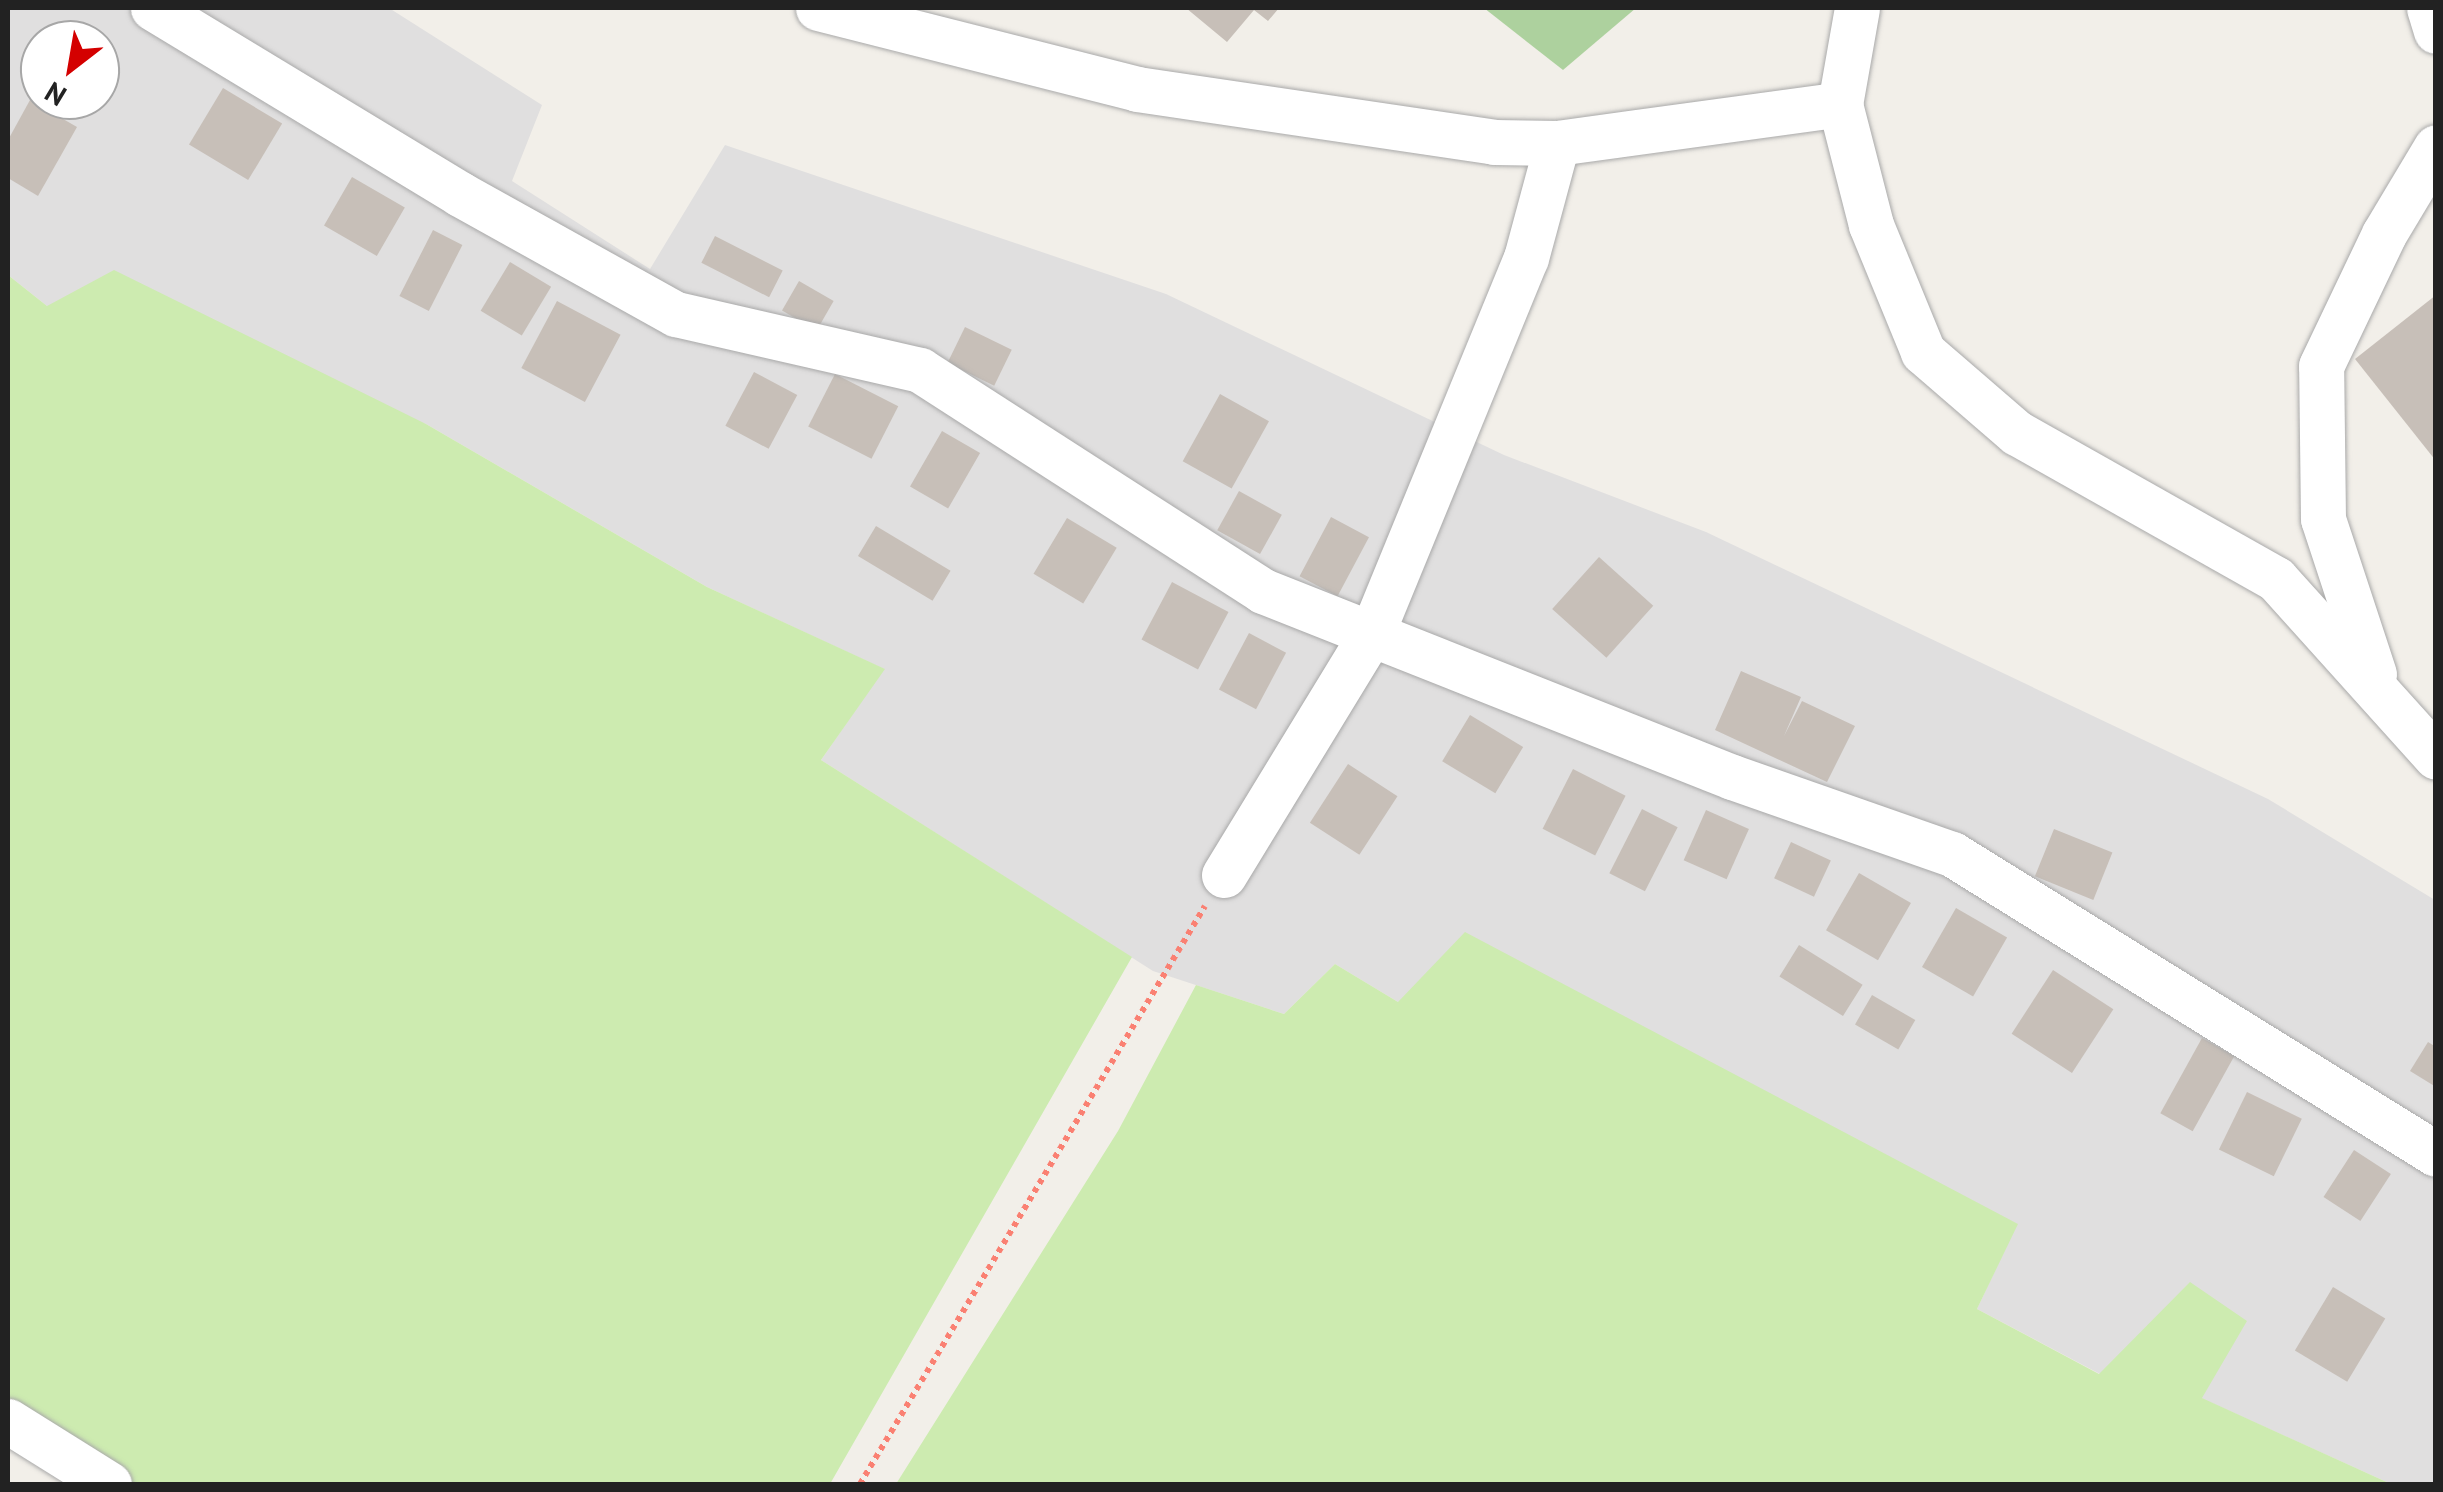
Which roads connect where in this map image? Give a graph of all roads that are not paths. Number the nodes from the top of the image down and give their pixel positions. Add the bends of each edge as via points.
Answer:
1 (153, 8) edge
2 (818, 8) edge
3 (1857, 8) edge
4 (2428, 8) edge
5 (2436, 30) edge
6 (1840, 104) junction
7 (1557, 143) junction
8 (2436, 147) edge
9 (1372, 633) junction
10 (2380, 690) junction
11 (2436, 757) edge
12 (1224, 875) road end
13 (2436, 1154) edge
14 (8, 1420) edge
15 (109, 1484) edge

1 - 9 street via 460,194 676,314 920,370 1263,591
2 - 7 street via 1138,89 1494,142
3 - 6 street
4 - 5 street
6 - 7 street
6 - 10 street via 1871,225 1923,352 2018,433 2276,579
7 - 9 street via 1526,258
8 - 10 street via 2321,366 2323,519
9 - 12 street
9 - 13 street via 1732,777 1952,854
10 - 11 street
14 - 15 street

